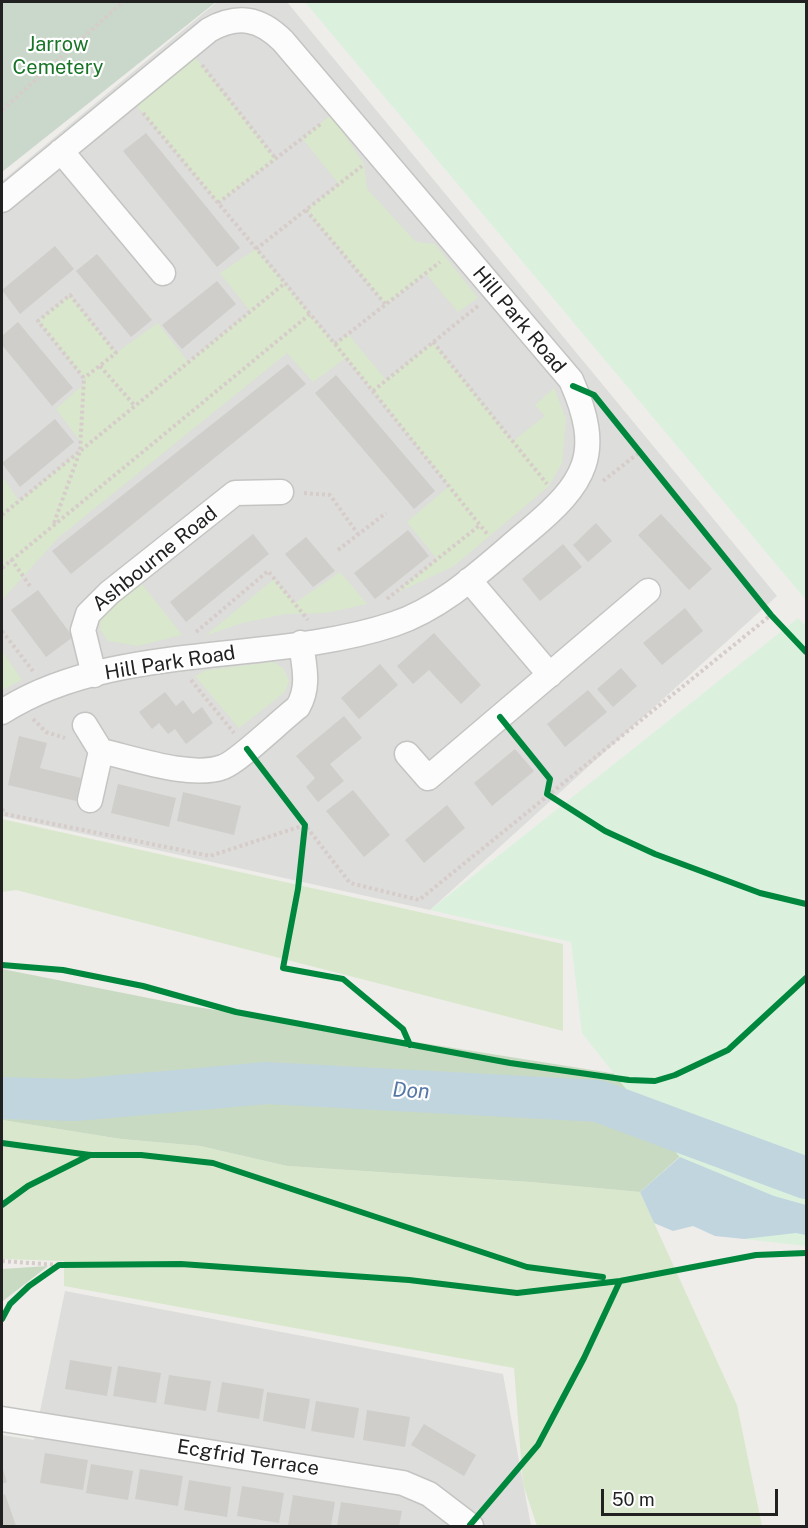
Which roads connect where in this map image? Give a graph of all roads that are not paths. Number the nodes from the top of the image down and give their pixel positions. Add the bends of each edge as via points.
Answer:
1 (61, 151) junction
2 (2, 200) edge
3 (163, 273) dead end
4 (281, 492) road end
5 (469, 580) junction
6 (648, 591) dead end
7 (313, 641) junction
8 (94, 675) junction
9 (549, 675) junction
10 (11, 707) edge
11 (85, 725) dead end
12 (99, 748) junction
13 (406, 754) dead end
14 (90, 800) dead end
15 (7, 1419) edge
16 (471, 1527) edge

1 - 2 street, Hill Park Road
1 - 3 street
1 - 5 street, Hill Park Road via 224,22 258,22 283,41 571,380 581,402 588,425 588,449 582,472 561,502
4 - 8 street, Ashbourne Road via 235,493 109,593 88,614 83,630
5 - 7 street, Hill Park Road via 426,610 395,624
5 - 9 street
6 - 9 street
7 - 8 street, Hill Park Road
7 - 12 street via 304,696 298,707 225,767 188,770
8 - 10 street, Hill Park Road
9 - 13 street via 428,778
11 - 12 street
12 - 14 street
15 - 16 street, Ecgfrid Terrace via 403,1483 429,1494

